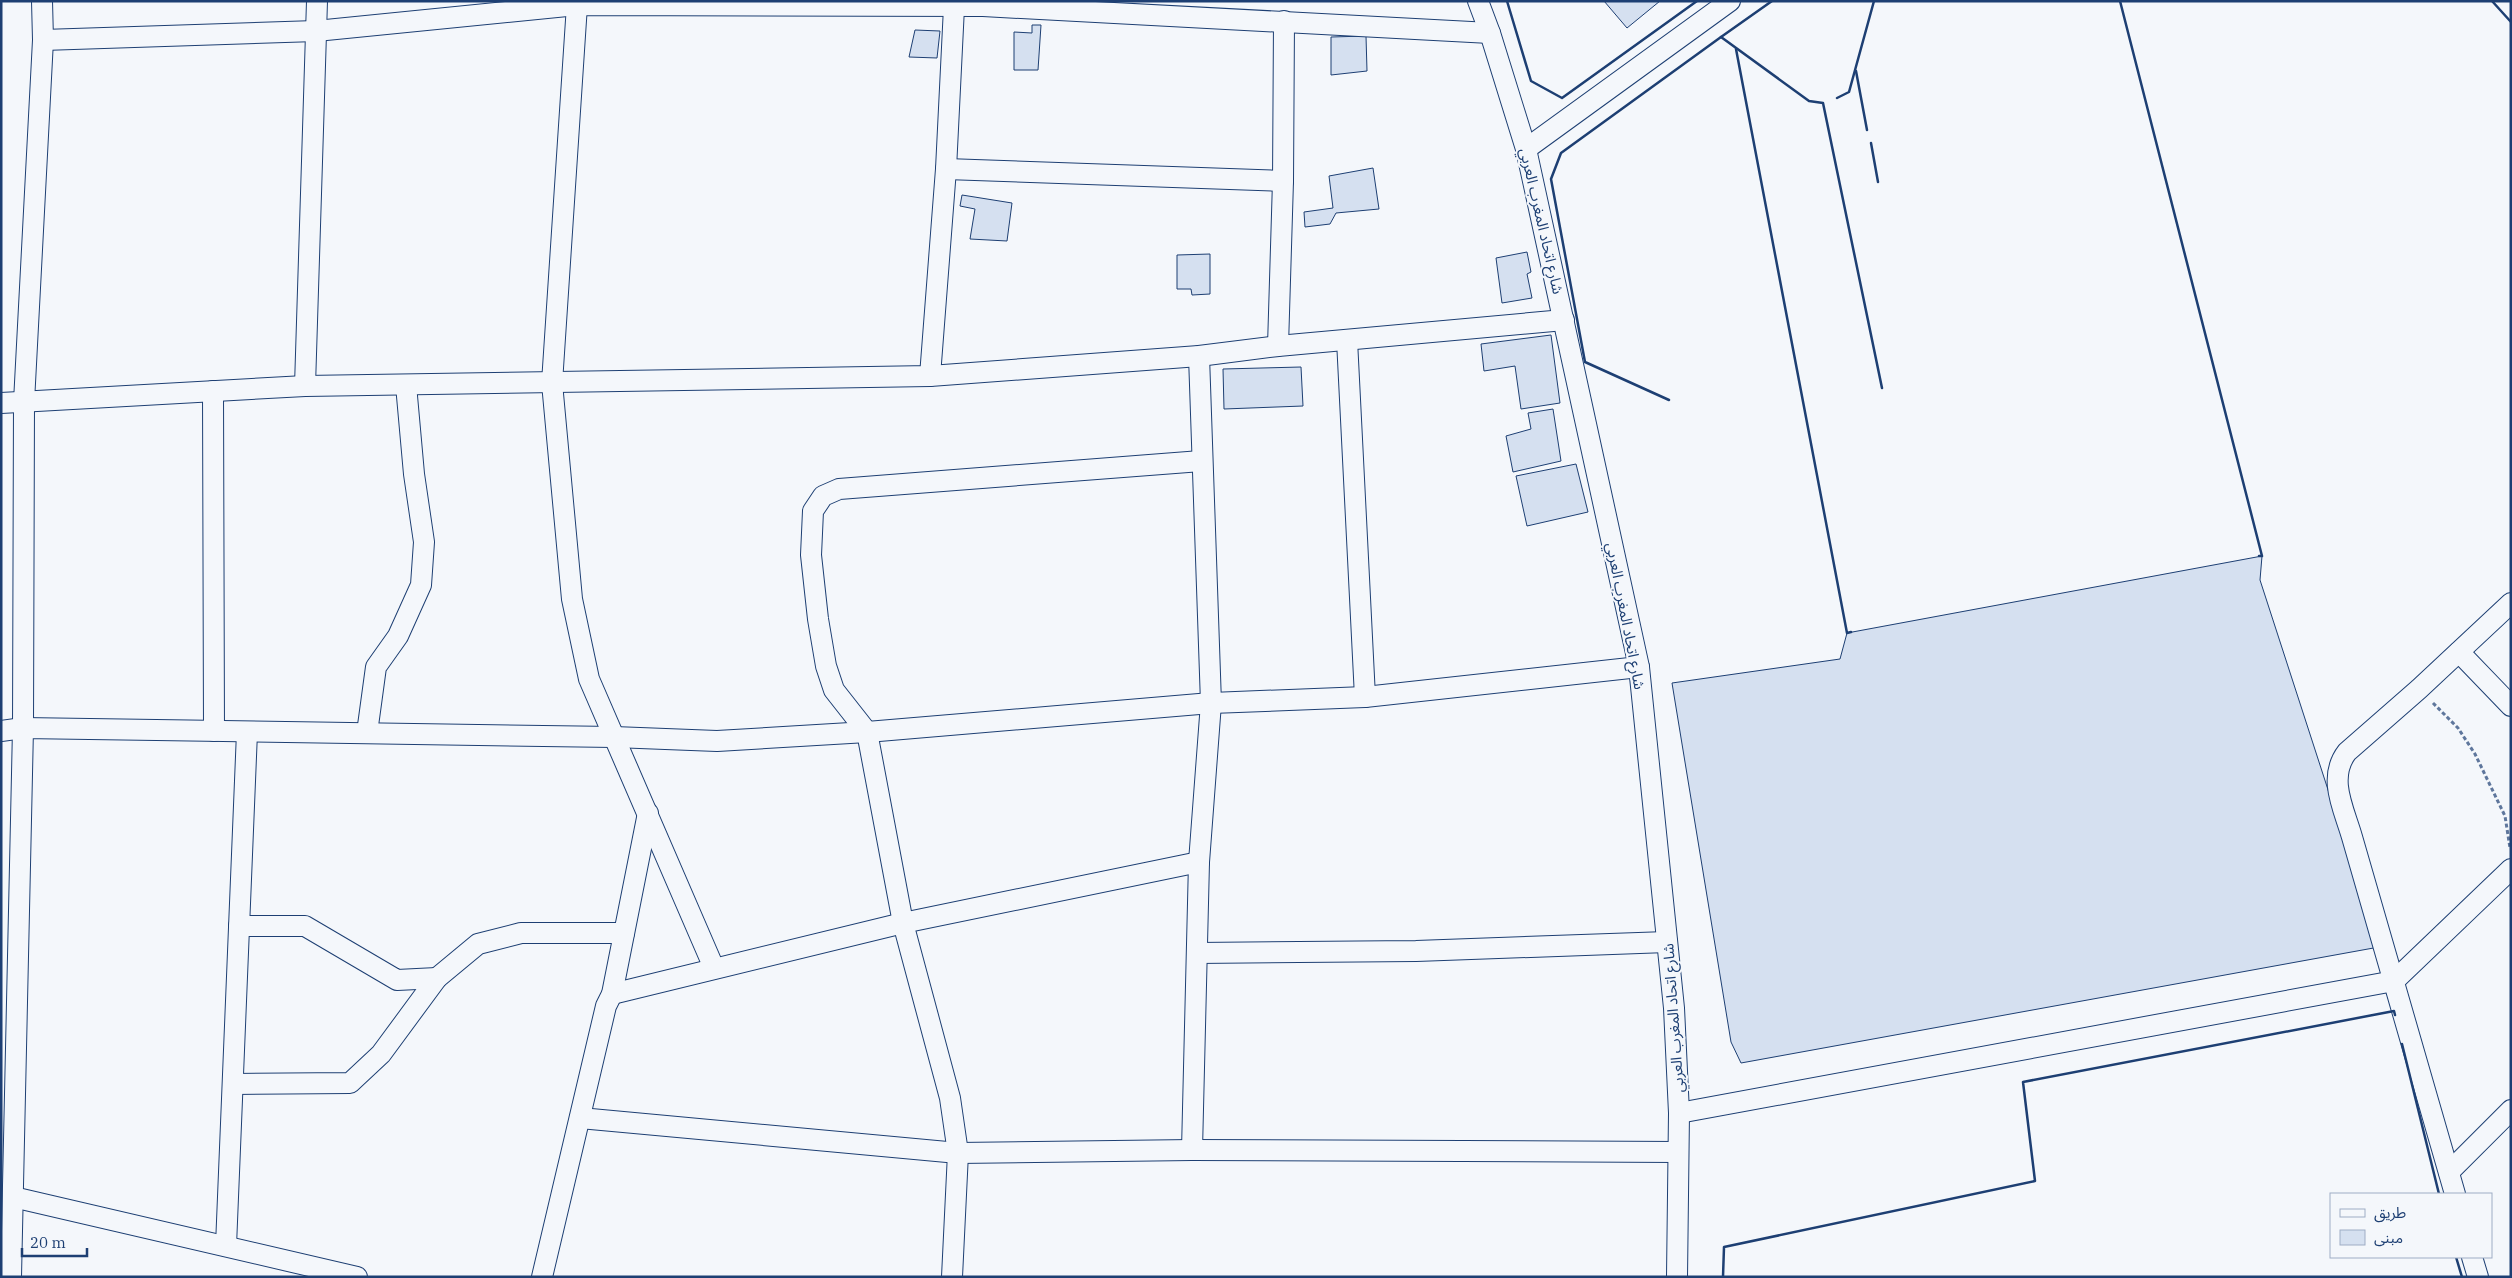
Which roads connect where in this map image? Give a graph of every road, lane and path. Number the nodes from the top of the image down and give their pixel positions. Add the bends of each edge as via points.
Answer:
1 (42, 1) edge
2 (317, 1) edge
3 (1478, 1) edge
4 (1730, 1) edge
5 (983, 3) edge
6 (576, 5) junction
7 (954, 7) junction
8 (1284, 21) junction
9 (316, 31) junction
10 (1490, 33) junction
11 (43, 40) junction
12 (1526, 149) junction
13 (946, 169) junction
14 (1283, 181) junction
15 (1564, 320) junction
16 (1347, 340) junction
17 (1278, 346) junction
18 (1199, 356) junction
19 (930, 376) junction
20 (552, 383) junction
21 (406, 385) junction
22 (305, 386) junction
23 (213, 392) junction
24 (24, 402) junction
25 (1, 403) edge
26 (1201, 461) junction
27 (2511, 602) edge
28 (2460, 652) junction
29 (1639, 668) junction
30 (2419, 689) junction
31 (1365, 697) junction
32 (1211, 704) junction
33 (2511, 706) edge
34 (23, 728) junction
35 (1, 731) edge
36 (214, 731) junction
37 (247, 732) junction
38 (867, 732) junction
39 (367, 734) junction
40 (614, 737) junction
41 (648, 812) junction
42 (2511, 856) edge
43 (1199, 862) junction
44 (2511, 869) edge
45 (904, 923) junction
46 (239, 926) junction
47 (624, 933) junction
48 (1667, 942) junction
49 (1197, 952) junction
50 (714, 968) junction
51 (437, 978) junction
52 (2394, 981) junction
53 (612, 994) junction
54 (9, 1010) edge
55 (233, 1084) junction
56 (2511, 1110) edge
57 (1679, 1113) junction
58 (580, 1118) junction
59 (1192, 1150) junction
60 (1678, 1152) junction
61 (958, 1153) junction
62 (2449, 1172) junction
63 (2455, 1193) edge
64 (13, 1197) junction
65 (226, 1246) junction
66 (2472, 1258) edge
67 (11, 1277) edge
68 (357, 1277) edge
69 (542, 1277) edge
70 (952, 1277) edge
71 (1677, 1277) edge
72 (2478, 1277) edge

1 - 11 street
2 - 9 street
3 - 10 street, شارع اتحاد المغرب العربي
4 - 12 street
5 - 7 street
5 - 8 street
6 - 7 street
6 - 9 street
6 - 20 street
7 - 13 street
8 - 10 street
8 - 14 street
9 - 11 street
9 - 22 street
10 - 12 street, شارع اتحاد المغرب العربي
11 - 24 street
12 - 15 street, شارع اتحاد المغرب العربي
13 - 14 street
13 - 19 street
14 - 17 street
15 - 16 street
15 - 29 street, شارع اتحاد المغرب العربي
16 - 17 street
16 - 31 street
17 - 18 street
18 - 19 street
18 - 26 street
19 - 20 street
20 - 21 street
20 - 40 street via 572,599 589,679
21 - 22 street
21 - 39 street via 424,542 421,585 398,636 376,667
22 - 23 street
23 - 24 street
23 - 36 street
24 - 25 street
24 - 34 street
26 - 32 street
26 - 38 street via 847,489 823,496 813,511 812,555 823,651 834,690
27 - 28 street
28 - 30 street
28 - 33 street
29 - 31 street
29 - 48 street, شارع اتحاد المغرب العربي
30 - 42 path via 2458,728 2475,754 2506,816
30 - 52 street via 2347,752 2336,772
31 - 32 street
32 - 38 street
32 - 43 street
34 - 35 street
34 - 36 street
34 - 54 street
36 - 37 street
37 - 39 street
37 - 46 street
38 - 40 street via 717,741
38 - 45 street
39 - 40 street
40 - 41 street
41 - 47 street
41 - 50 street
43 - 45 street
43 - 49 street
44 - 52 street
45 - 50 street
45 - 61 street via 950,1098
46 - 51 street via 305,926 397,980
46 - 55 street
47 - 51 street via 522,933 478,944
47 - 53 street
48 - 49 street via 1416,951
48 - 57 street, شارع اتحاد المغرب العربي
49 - 59 street
50 - 53 street
51 - 55 street via 381,1054 350,1083
52 - 57 street
52 - 62 street
53 - 58 street via 606,1006
54 - 64 street
55 - 65 street
56 - 62 street
57 - 60 street, شارع اتحاد المغرب العربي
58 - 61 street
58 - 69 street
59 - 60 street
59 - 61 street
60 - 71 street, شارع اتحاد المغرب العربي
61 - 70 street
62 - 63 street
64 - 65 street
64 - 67 street
65 - 68 street
66 - 72 street

